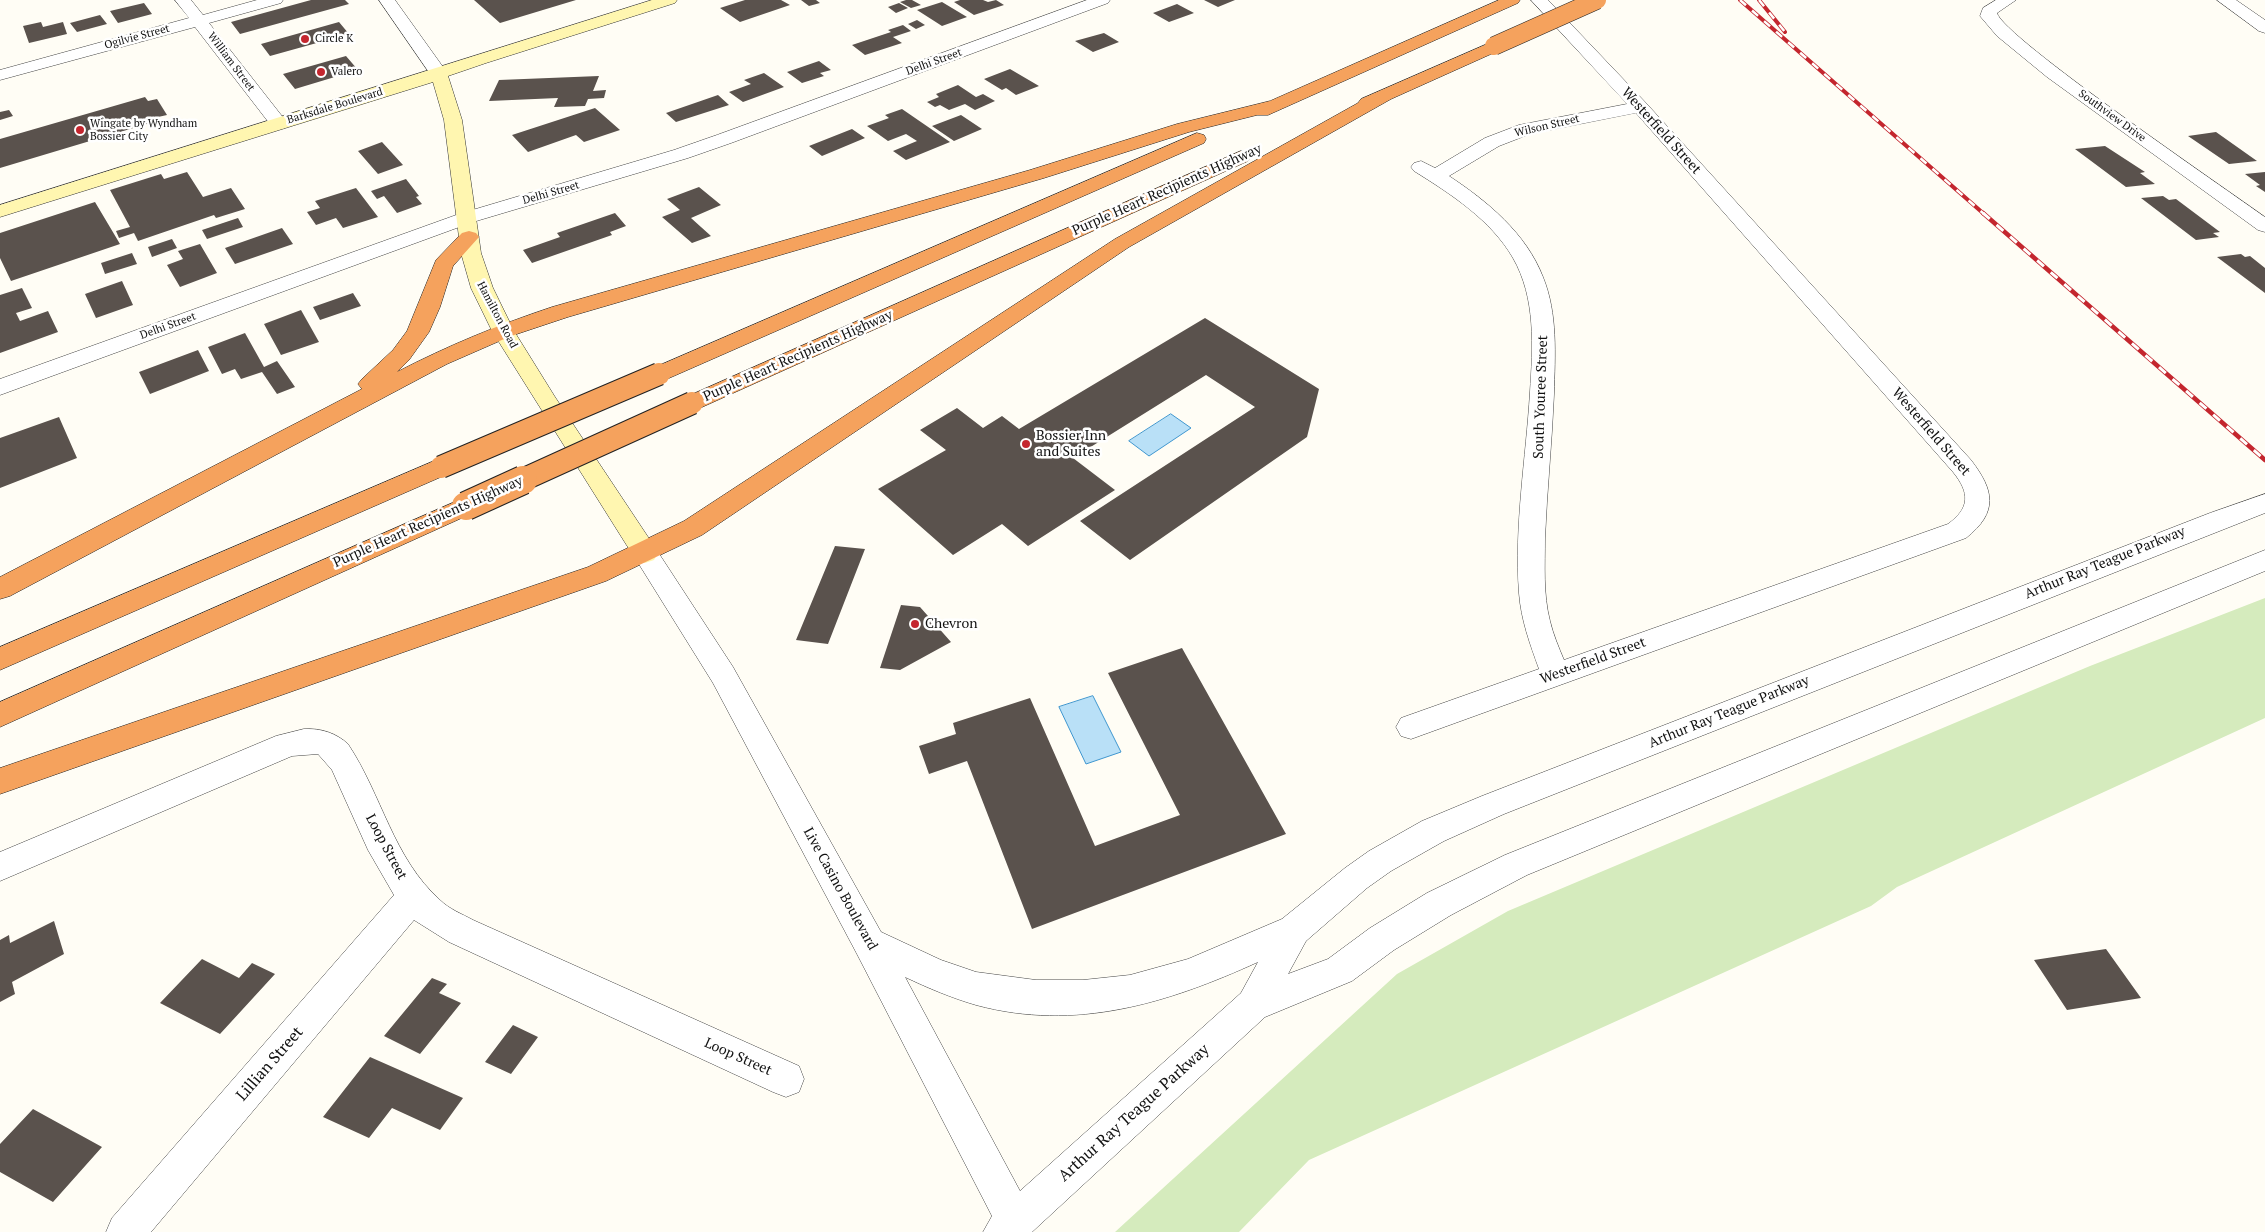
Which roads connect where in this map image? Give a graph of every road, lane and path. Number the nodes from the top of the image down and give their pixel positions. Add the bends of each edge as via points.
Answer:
1 (183, 0) edge
2 (275, 0) edge
3 (387, 0) edge
4 (669, 0) edge
5 (1102, 0) edge
6 (1512, 0) edge
7 (1539, 0) edge
8 (1597, 0) edge
9 (2008, 0) edge
10 (2225, 0) edge
11 (200, 20) junction
12 (2265, 28) edge
13 (439, 74) junction
14 (0, 75) edge
15 (1385, 95) junction
16 (1279, 104) junction
17 (1640, 107) junction
18 (279, 124) junction
19 (1428, 172) joint
20 (0, 211) edge
21 (2265, 226) edge
22 (468, 228) junction
23 (503, 331) junction
24 (0, 387) edge
25 (328, 416) junction
26 (2265, 503) edge
27 (645, 553) junction
28 (2265, 560) edge
29 (0, 589) edge
30 (0, 658) edge
31 (1555, 674) junction
32 (0, 715) edge
33 (1411, 728) dead end
34 (0, 781) edge
35 (0, 867) edge
36 (414, 896) junction
37 (1294, 930) junction
38 (869, 943) junction
39 (1253, 1005) junction
40 (786, 1079) dead end
41 (1013, 1228) edge
42 (126, 1232) edge

1 - 11 street, William Street
2 - 11 street, Ogilvie Street
3 - 13 street, Hamilton Road
4 - 13 main road, Barksdale Boulevard
5 - 22 street, Delhi Street
6 - 16 highway
7 - 17 street, Westerfield Street
8 - 15 highway, Purple Heart Recipients Highway, bridge
9 - 21 street, Southview Drive via 1989,10 1988,16 2003,32 2053,74
10 - 12 street
11 - 14 street, Ogilvie Street
11 - 18 street, William Street
13 - 18 main road, Barksdale Boulevard
13 - 22 main road, Hamilton Road via 454,120
15 - 27 highway via 1122,243 693,528
15 - 32 highway, Purple Heart Recipients Highway, bridge via 1185,181
16 - 23 highway via 1183,128
16 - 30 highway, bridge
17 - 19 street, Wilson Street via 1525,129
17 - 31 street, Westerfield Street via 1971,476 1978,499 1973,518 1957,531
18 - 20 main road, Barksdale Boulevard
19 - 31 street, South Youree Street via 1468,198 1502,229 1524,259 1539,299 1544,342 1532,592 1536,622
22 - 23 main road, Hamilton Road via 476,276
22 - 24 street, Delhi Street
22 - 25 highway via 443,264 424,321 401,355
23 - 25 highway via 457,350
23 - 27 main road, Hamilton Road
25 - 29 highway
26 - 37 street, Arthur Ray Teague Parkway via 1462,818 1380,861
27 - 34 highway via 598,574
27 - 38 street, Live Casino Boulevard via 723,675
28 - 39 street, Arthur Ray Teague Parkway via 1516,866 1439,904 1340,970
31 - 33 street, Westerfield Street
35 - 36 street, Loop Street via 271,751 303,741 317,741 338,751 390,860
36 - 40 street, Loop Street via 428,911 461,931
36 - 42 street, Lillian Street
37 - 38 street via 1172,981 1129,991 1043,998 991,992 943,977
37 - 39 street, Arthur Ray Teague Parkway
38 - 41 street, Live Casino Boulevard
39 - 41 street, Arthur Ray Teague Parkway

